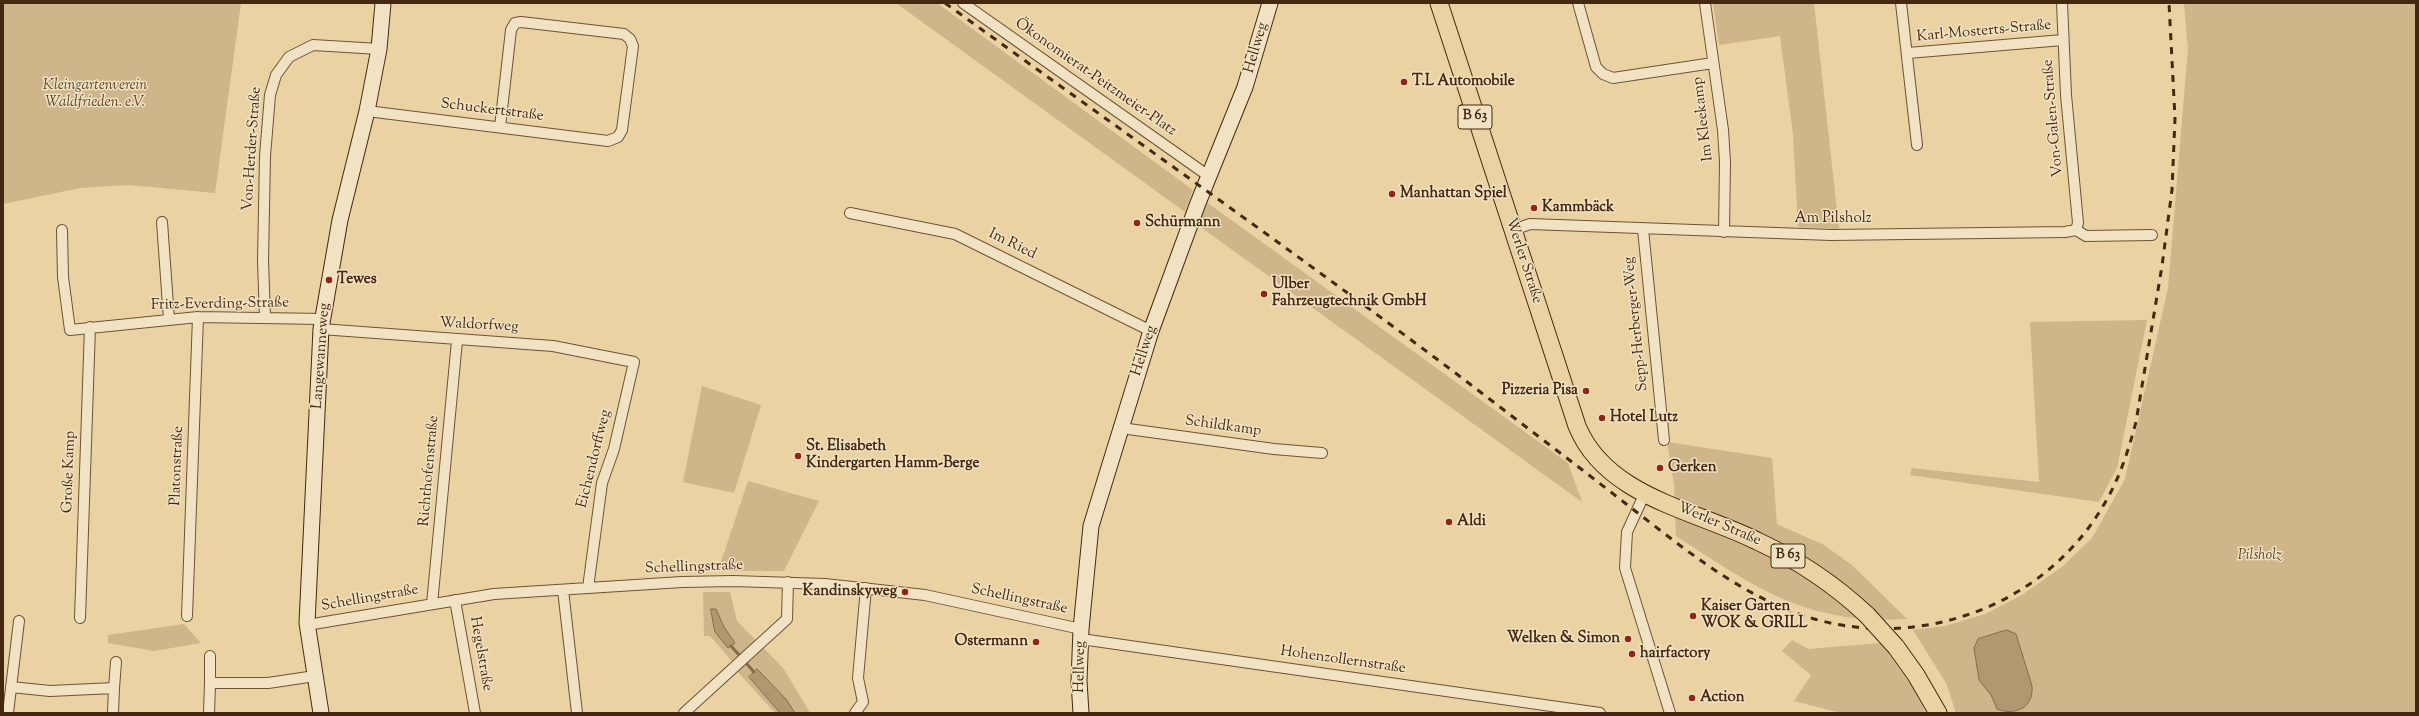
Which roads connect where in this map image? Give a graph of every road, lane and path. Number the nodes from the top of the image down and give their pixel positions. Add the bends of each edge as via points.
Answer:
1 (383, 3) edge
2 (963, 3) edge
3 (1270, 3) edge
4 (1439, 3) edge
5 (1578, 3) edge
6 (1705, 3) edge
7 (1901, 3) edge
8 (2062, 3) edge
9 (2063, 40) junction
10 (378, 49) junction
11 (1908, 53) junction
12 (1713, 63) junction
13 (367, 111) junction
14 (500, 127) junction
15 (1917, 145) dead end
16 (1210, 177) junction
17 (850, 213) dead end
18 (162, 222) dead end
19 (1643, 229) junction
20 (62, 230) dead end
21 (1513, 230) junction
22 (2076, 230) junction
23 (1724, 232) junction
24 (2152, 234) dead end
25 (198, 317) junction
26 (265, 317) junction
27 (169, 319) junction
28 (322, 324) junction
29 (90, 327) junction
30 (1151, 331) junction
31 (457, 341) junction
32 (634, 362) joint
33 (1121, 428) junction
34 (1664, 440) dead end
35 (1322, 453) dead end
36 (1645, 493) junction
37 (788, 582) junction
38 (588, 588) junction
39 (866, 588) junction
40 (563, 590) junction
41 (455, 600) junction
42 (432, 604) junction
43 (187, 616) dead end
44 (80, 618) dead end
45 (19, 621) dead end
46 (307, 625) junction
47 (1081, 634) junction
48 (210, 656) dead end
49 (116, 662) dead end
50 (315, 676) junction
51 (210, 683) junction
52 (11, 687) junction
53 (114, 688) junction
54 (8, 713) edge
55 (113, 713) edge
56 (209, 713) edge
57 (321, 713) edge
58 (475, 713) edge
59 (577, 713) edge
60 (684, 713) edge
61 (855, 713) edge
62 (1081, 713) edge
63 (1600, 713) edge
64 (1670, 713) edge
65 (1938, 713) edge

1 - 10 street, Langewanneweg
2 - 16 street, Ökonomierat-Peitzmeier-Platz
3 - 16 street, Hellweg via 1246,87
4 - 21 main road, Werler Straße / B 63
5 - 12 street via 1596,67 1603,74 1613,78
6 - 12 street, Im Kleekamp
7 - 11 street
8 - 9 street, Von-Galen-Straße
9 - 11 street, Karl-Mosterts-Straße
9 - 22 street, Von-Galen-Straße via 2078,223
10 - 13 street, Langewanneweg
10 - 26 street, Von-Herder-Straße via 313,45 289,57 276,75 270,95 265,156
11 - 15 street
12 - 23 street, Im Kleekamp via 1723,130
13 - 14 street, Schuckertstraße
13 - 28 street, Langewanneweg via 338,228
14 - 14 street, Schuckertstraße via 612,140 622,130 633,46 630,39 624,34 527,22 515,23 511,30
16 - 30 street, Hellweg
17 - 30 street, Im Ried via 955,234
18 - 27 street
19 - 21 street, Am Pilsholz via 1530,224
19 - 23 street, Am Pilsholz
19 - 34 street, Sepp-Herberger-Weg
20 - 29 street, Fritz-Everding-Straße via 63,277 70,330
21 - 36 main road, Werler Straße / B 63 via 1582,438 1594,456 1615,476
22 - 23 street, Am Pilsholz via 1831,235
22 - 24 street, Am Pilsholz via 2086,236
25 - 26 street, Fritz-Everding-Straße
25 - 27 street, Fritz-Everding-Straße
25 - 43 street, Platonstraße
26 - 28 street, Fritz-Everding-Straße
27 - 29 street, Fritz-Everding-Straße
28 - 31 street, Waldorfweg
28 - 46 street, Langewanneweg
29 - 44 street, Große Kamp
30 - 33 street, Hellweg
31 - 32 street, Waldorfweg via 553,346
31 - 42 street, Richthofenstraße
32 - 38 street, Eichendorffweg via 614,449 602,484
33 - 35 street, Schildkamp
33 - 47 street, Hellweg via 1091,526
36 - 64 street via 1627,532 1625,568
36 - 65 main road, Werler Straße / B 63, bridge via 1785,555 1840,591 1896,647
37 - 38 street, Schellingstraße via 710,581
37 - 39 street, Schellingstraße
37 - 60 street via 787,619
38 - 40 street, Schellingstraße
39 - 47 street, Schellingstraße via 925,595
39 - 61 street via 858,678 863,702
40 - 41 street, Schellingstraße via 494,594
40 - 59 street
41 - 42 street, Schellingstraße
41 - 58 street, Hegelstraße
42 - 46 street, Schellingstraße
45 - 52 street
46 - 50 street, Langewanneweg
47 - 62 street, Hellweg
47 - 63 street, Hohenzollernstraße
48 - 51 street
49 - 53 street
50 - 51 street via 268,683
50 - 57 street, Langewanneweg
51 - 56 street
52 - 53 street via 50,691
52 - 54 street
53 - 55 street

